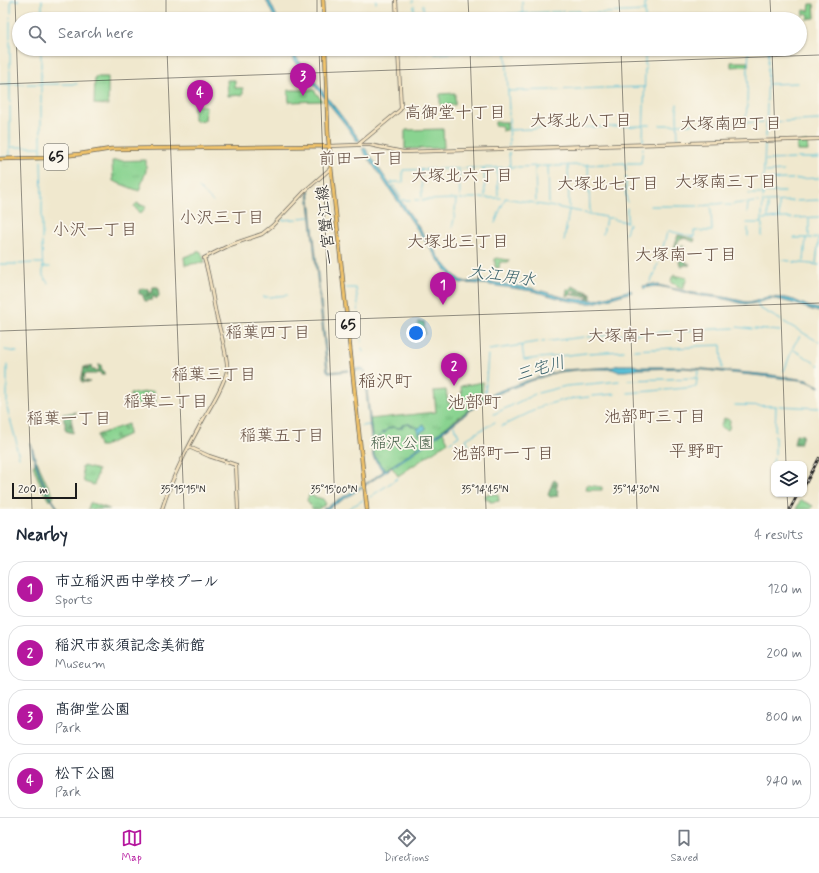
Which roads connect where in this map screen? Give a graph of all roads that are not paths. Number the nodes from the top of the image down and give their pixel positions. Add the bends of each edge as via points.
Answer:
1 (323, 0) edge
2 (396, 0) edge
3 (324, 12) edge
4 (396, 12) edge
5 (325, 56) edge
6 (399, 56) edge
7 (819, 139) edge
8 (359, 145) junction
9 (329, 146) junction
10 (0, 159) edge
11 (331, 168) junction
12 (189, 447) junction
13 (162, 509) edge
14 (238, 509) edge
15 (367, 509) edge

1 - 3 main road
2 - 4 main road
5 - 9 main road, 一宮蟹江線
6 - 8 main road via 401,108
7 - 8 main road via 403,152
8 - 9 main road
9 - 10 main road, 65 via 110,149 41,158
9 - 11 main road, 一宮蟹江線 / 65
11 - 12 main road via 262,234 230,245 204,258 225,350 227,370
11 - 15 main road, 一宮蟹江線 / 65
12 - 13 main road via 170,485
12 - 14 main road via 236,465

